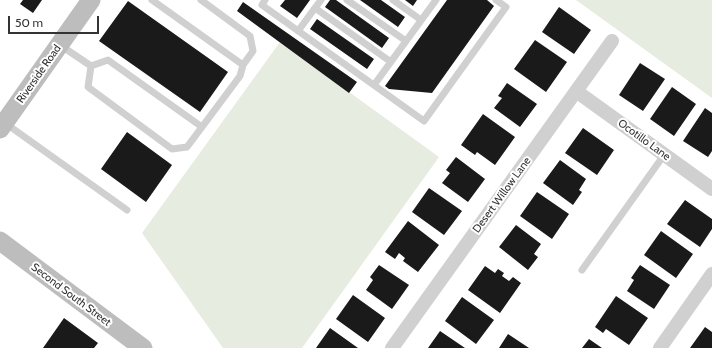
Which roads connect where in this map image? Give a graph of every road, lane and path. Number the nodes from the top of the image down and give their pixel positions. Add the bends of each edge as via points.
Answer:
1 (92, 0) edge
2 (152, 0) edge
3 (201, 0) edge
4 (265, 0) edge
5 (321, 0) edge
6 (347, 0) edge
7 (393, 0) edge
8 (436, 0) edge
9 (496, 0) edge
10 (315, 8) junction
11 (421, 20) junction
12 (298, 31) junction
13 (406, 41) junction
14 (612, 41) dead end
15 (60, 44) junction
16 (391, 62) junction
17 (243, 65) junction
18 (91, 66) junction
19 (374, 85) junction
20 (576, 91) junction
21 (2, 126) edge
22 (202, 127) junction
23 (664, 155) junction
24 (712, 189) edge
25 (127, 210) dead end
26 (0, 241) edge
27 (582, 270) dead end
28 (712, 274) edge
29 (143, 348) edge
30 (392, 348) edge
31 (660, 348) edge

1 - 15 street, Riverside Road
2 - 17 lane
3 - 17 lane via 250,36 253,51
4 - 12 lane via 262,5
5 - 10 lane
6 - 13 lane
7 - 11 lane
8 - 11 lane
9 - 19 lane via 506,7 424,121
10 - 12 lane
10 - 16 lane
11 - 13 lane
12 - 19 lane
13 - 16 lane
14 - 20 street, Desert Willow Lane
15 - 18 lane
15 - 21 street, Riverside Road
16 - 19 lane
17 - 22 lane via 240,76
18 - 22 lane via 108,60
18 - 22 lane via 88,87 172,149 187,147
20 - 23 street, Ocotillo Lane
20 - 30 street, Desert Willow Lane
21 - 25 lane
23 - 24 street, Ocotillo Lane
23 - 27 lane
26 - 29 street, Second South Street
28 - 31 street

